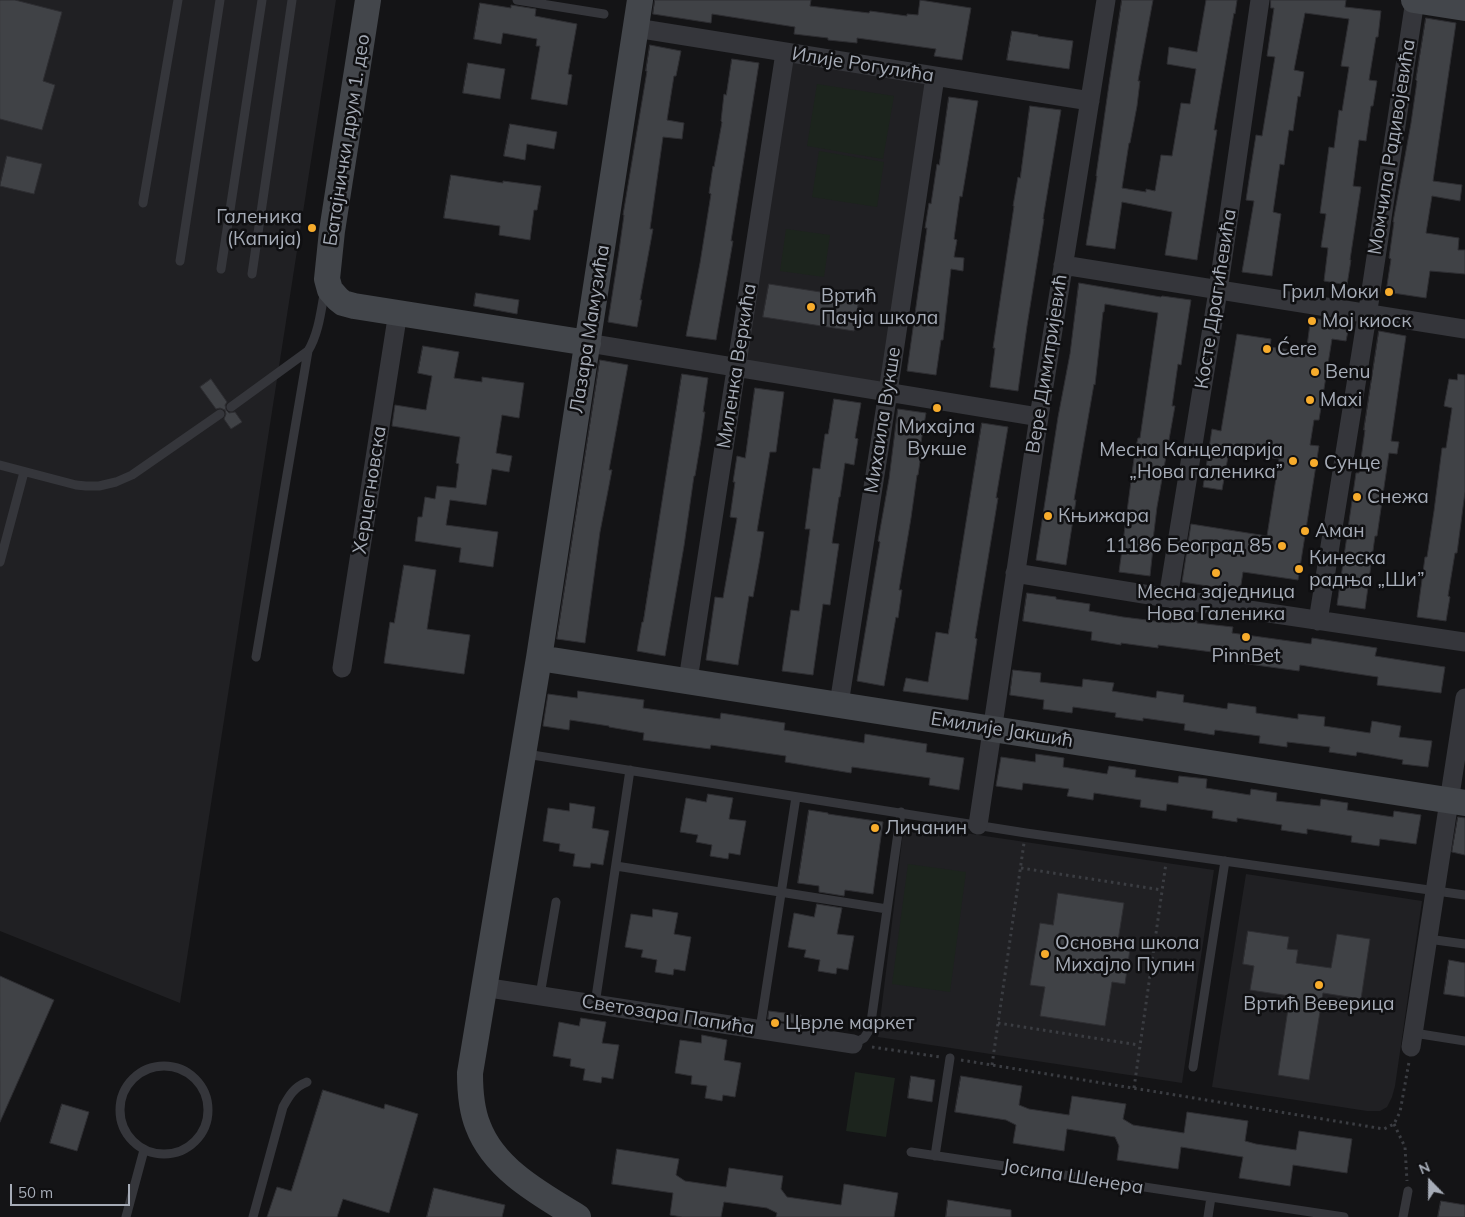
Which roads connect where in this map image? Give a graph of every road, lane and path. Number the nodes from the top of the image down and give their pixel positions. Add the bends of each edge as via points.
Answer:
1 (178, 0) edge
2 (220, 0) edge
3 (262, 0) edge
4 (292, 0) edge
5 (368, 0) edge
6 (517, 0) edge
7 (640, 0) edge
8 (1106, 0) edge
9 (1260, 0) edge
10 (1414, 0) edge
11 (1465, 8) edge
12 (604, 14) dead end
13 (636, 28) junction
14 (785, 52) junction
15 (935, 77) junction
16 (1090, 101) junction
17 (143, 203) dead end
18 (180, 261) dead end
19 (1063, 265) junction
20 (221, 270) dead end
21 (252, 274) dead end
22 (327, 279) junction
23 (1218, 291) junction
24 (398, 312) junction
25 (1367, 314) junction
26 (1465, 329) edge
27 (588, 343) junction
28 (308, 351) junction
29 (737, 368) junction
30 (888, 392) junction
31 (231, 407) dead end
32 (220, 414) dead end
33 (1039, 417) junction
34 (0, 465) edge
35 (24, 472) junction
36 (0, 562) edge
37 (1015, 573) junction
38 (1168, 598) junction
39 (1318, 620) junction
40 (1465, 642) edge
41 (256, 657) dead end
42 (539, 658) junction
43 (342, 668) dead end
44 (688, 680) junction
45 (1465, 698) edge
46 (839, 704) junction
47 (993, 728) junction
48 (523, 753) junction
49 (630, 770) junction
50 (796, 797) junction
51 (1457, 801) edge
52 (901, 812) junction
53 (978, 825) junction
54 (1026, 833) junction
55 (1167, 853) junction
56 (1225, 861) junction
57 (616, 866) junction
58 (1021, 868) junction
59 (1162, 890) junction
60 (1435, 890) junction
61 (781, 892) junction
62 (1465, 895) edge
63 (556, 902) dead end
64 (887, 909) junction
65 (1428, 939) junction
66 (1465, 944) edge
67 (483, 987) junction
68 (540, 995) junction
69 (595, 1004) junction
70 (998, 1023) junction
71 (760, 1029) junction
72 (1412, 1040) junction
73 (1465, 1041) edge
74 (853, 1044) junction
75 (1139, 1045) junction
76 (950, 1058) junction
77 (992, 1065) junction
78 (1193, 1067) dead end
79 (306, 1082) dead end
80 (1134, 1088) junction
81 (1394, 1124) junction
82 (144, 1150) junction
83 (911, 1152) dead end
84 (935, 1156) junction
85 (1408, 1191) joint
86 (1211, 1198) junction
87 (126, 1217) edge
88 (253, 1217) edge
89 (578, 1217) edge
90 (1208, 1217) edge
91 (1344, 1217) edge
92 (1403, 1217) edge

1 - 17 lane
2 - 18 lane
3 - 20 lane
4 - 21 lane
5 - 22 street, Батајнички друм 1. део
6 - 12 lane
7 - 13 street, Лазара Мамузића
8 - 16 street, Вере Димитријевић
9 - 23 street, Косте Драгићевића
10 - 11 street
10 - 25 street, Момчила Радивојевића
13 - 14 street, Илије Рогулића
13 - 27 street, Лазара Мамузића
14 - 15 street, Илије Рогулића
14 - 29 street, Миленка Веркића
15 - 16 street, Илије Рогулића
15 - 30 street, Михаила Вукше
16 - 19 street, Вере Димитријевић
19 - 23 street
19 - 33 street, Вере Димитријевић
22 - 24 street via 334,296 343,302
22 - 28 lane via 316,333
23 - 25 street
23 - 38 street, Косте Драгићевића
24 - 27 street
24 - 43 street, Херцегновска
25 - 26 street
25 - 39 street, Момчила Радивојевића
27 - 29 street
27 - 42 street, Лазара Мамузића
28 - 31 lane
28 - 41 lane
29 - 30 street
29 - 44 street, Миленка Веркића
30 - 33 street
30 - 46 street, Михаила Вукше
32 - 35 lane via 132,475 116,482 86,486
33 - 37 street, Вере Димитријевић
34 - 35 lane
35 - 36 lane
37 - 38 street
37 - 47 street, Вере Димитријевић
38 - 39 street
39 - 40 street
42 - 44 street, Емилије Јакшић
42 - 48 street
44 - 46 street, Емилије Јакшић
45 - 51 street
46 - 47 street, Емилије Јакшић
47 - 51 street, Емилије Јакшић
47 - 53 street, Вере Димитријевић
48 - 49 lane
48 - 67 street
49 - 50 lane
49 - 57 lane
50 - 52 lane
50 - 61 lane
51 - 60 street
52 - 53 lane
52 - 64 lane
53 - 54 lane
54 - 55 lane
54 - 58 path
55 - 56 lane
55 - 59 path
56 - 60 lane
56 - 78 lane
57 - 61 lane
57 - 69 lane
58 - 59 path
58 - 70 path
59 - 75 path
60 - 62 lane
60 - 65 street
61 - 64 lane
61 - 71 lane
63 - 68 lane
64 - 74 lane via 870,1029 864,1038
65 - 66 lane
65 - 72 street
67 - 68 street, Светозара Папића
67 - 89 street via 470,1073 477,1125 492,1152 508,1168
68 - 69 street, Светозара Папића
69 - 71 street, Светозара Папића
70 - 75 path
70 - 77 path
71 - 74 street, Светозара Папића
72 - 73 lane
72 - 81 path via 1400,1112
74 - 76 path
75 - 80 path
76 - 77 path
76 - 84 lane
77 - 80 path
79 - 88 lane via 295,1089 283,1107
80 - 81 path via 1384,1128
81 - 85 path via 1405,1147
82 - 82 lane via 129,1138 120,1119 121,1099 130,1081 146,1069 166,1065 185,1070 200,1083 209,1101 208,1121 199,1139 183,1151 163,1155
82 - 87 lane
83 - 84 lane, Јосипа Шенера
84 - 86 lane, Јосипа Шенера
85 - 92 lane
86 - 90 lane
86 - 91 lane, Јосипа Шенера

